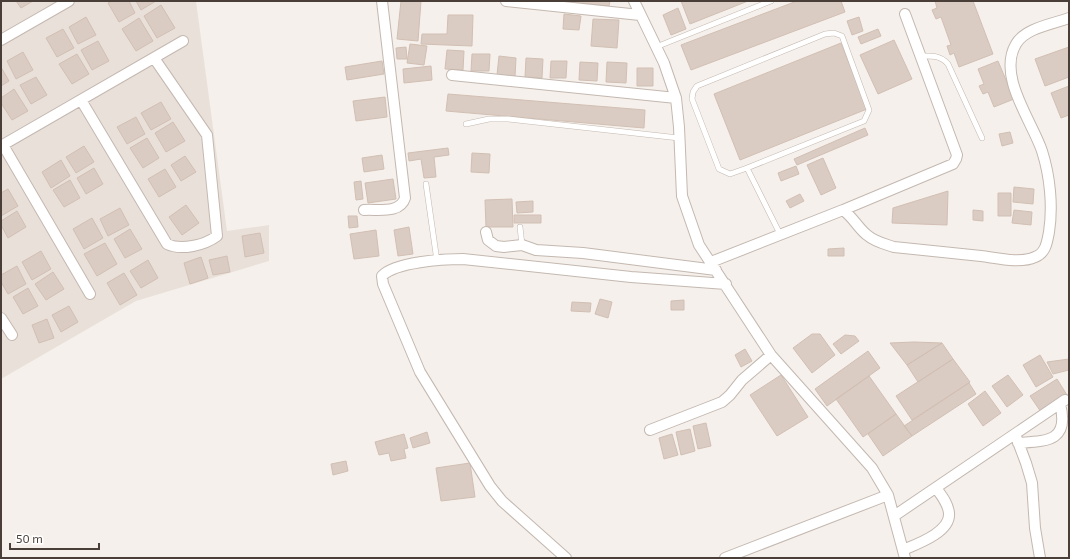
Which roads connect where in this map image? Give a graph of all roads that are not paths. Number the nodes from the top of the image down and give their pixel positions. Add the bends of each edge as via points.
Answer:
1 (69, 1) edge
2 (382, 1) edge
3 (506, 1) edge
4 (634, 1) edge
5 (771, 1) edge
6 (905, 14) dead end
7 (640, 15) junction
8 (1069, 18) edge
9 (1, 40) edge
10 (183, 40) dead end
11 (656, 47) junction
12 (920, 56) junction
13 (154, 58) junction
14 (452, 75) dead end
15 (676, 98) junction
16 (82, 100) junction
17 (466, 124) dead end
18 (679, 138) junction
19 (982, 138) dead end
20 (2, 146) edge
21 (747, 168) junction
22 (426, 184) dead end
23 (364, 210) dead end
24 (843, 210) junction
25 (520, 227) dead end
26 (486, 232) dead end
27 (780, 234) junction
28 (522, 245) junction
29 (437, 261) junction
30 (714, 266) junction
31 (726, 284) junction
32 (90, 294) dead end
33 (1, 318) edge
34 (12, 335) dead end
35 (771, 355) junction
36 (650, 430) dead end
37 (1017, 439) junction
38 (936, 488) junction
39 (888, 495) junction
40 (894, 516) junction
41 (904, 554) edge
42 (566, 558) edge
43 (725, 558) edge
44 (1040, 558) edge

1 - 9 street
2 - 23 street via 405,198 397,209
3 - 7 street
4 - 7 street
5 - 11 lane
6 - 12 street
7 - 11 street
8 - 24 street via 1029,32 1016,43 1010,56 1012,82 1042,151 1050,188 1050,222 1047,244 1042,252 1036,257 1014,259 894,247 867,235 850,214
10 - 13 street
11 - 15 street
12 - 19 lane via 938,56 948,64
12 - 24 street via 957,155 956,159 953,164
13 - 16 street
13 - 16 street via 207,135 218,236 210,242 175,248 166,244
14 - 15 street
15 - 18 street
16 - 20 street
17 - 18 lane via 489,119 508,119
18 - 30 street via 682,196 699,245
20 - 32 street
21 - 21 lane via 730,174 719,169 692,99 697,86 825,34 834,33 842,36 868,110 864,121
21 - 27 lane
22 - 29 lane
24 - 27 street
25 - 28 lane
26 - 28 street via 488,240 496,246
27 - 30 street
28 - 30 street via 536,250
29 - 31 street via 472,260
29 - 42 street via 398,267 382,276 383,284 420,372 490,486 502,501
30 - 31 street
31 - 35 street
33 - 34 street
35 - 36 street via 742,380 722,402
35 - 39 street via 863,457
37 - 37 street via 1058,438 1069,425 1062,402
37 - 38 street
37 - 44 street via 1032,483
38 - 40 street
38 - 41 street via 946,504 949,514 947,521 931,537
39 - 40 street
39 - 43 street
40 - 41 street

